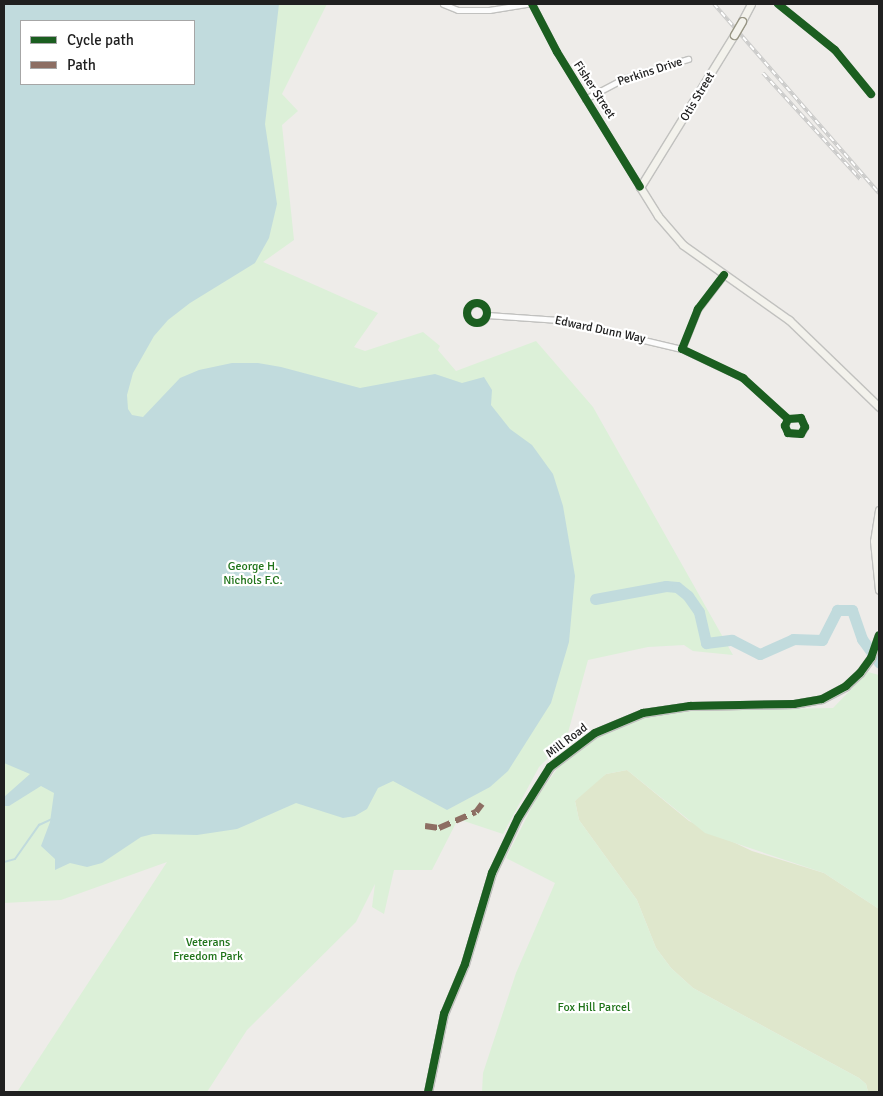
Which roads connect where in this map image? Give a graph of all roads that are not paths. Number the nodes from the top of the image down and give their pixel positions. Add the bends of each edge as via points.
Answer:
1 (442, 4) edge
2 (528, 4) edge
3 (532, 4) edge
4 (751, 4) edge
5 (778, 4) edge
6 (688, 59) dead end
7 (870, 94) dead end
8 (585, 99) junction
9 (640, 187) junction
10 (724, 275) junction
11 (487, 314) junction
12 (682, 349) junction
13 (879, 407) edge
14 (788, 419) junction
15 (879, 515) edge
16 (879, 590) edge
17 (879, 635) edge
18 (428, 1092) edge

1 - 2 street via 466,10
3 - 8 street, Fisher Street
4 - 9 street, Otis Street, bridge
5 - 7 street via 835,50
6 - 8 street, Perkins Drive via 625,78
8 - 9 street, Fisher Street
9 - 10 street, Fisher Street via 678,240
10 - 12 street via 698,309
10 - 13 street, Fisher Street via 789,320
11 - 11 street, Edward Dunn Way via 484,320 474,323 467,317 467,310 474,303 481,303
11 - 12 street, Edward Dunn Way via 559,320
12 - 14 street, Edward Dunn Way via 743,378
14 - 14 street via 785,426 788,434 801,434 805,427 802,420 795,416
15 - 16 street via 874,541
17 - 18 street, Mill Road via 866,666 846,686 813,702 690,706 635,716 595,733 557,760 540,779 492,873 465,964 444,1014

